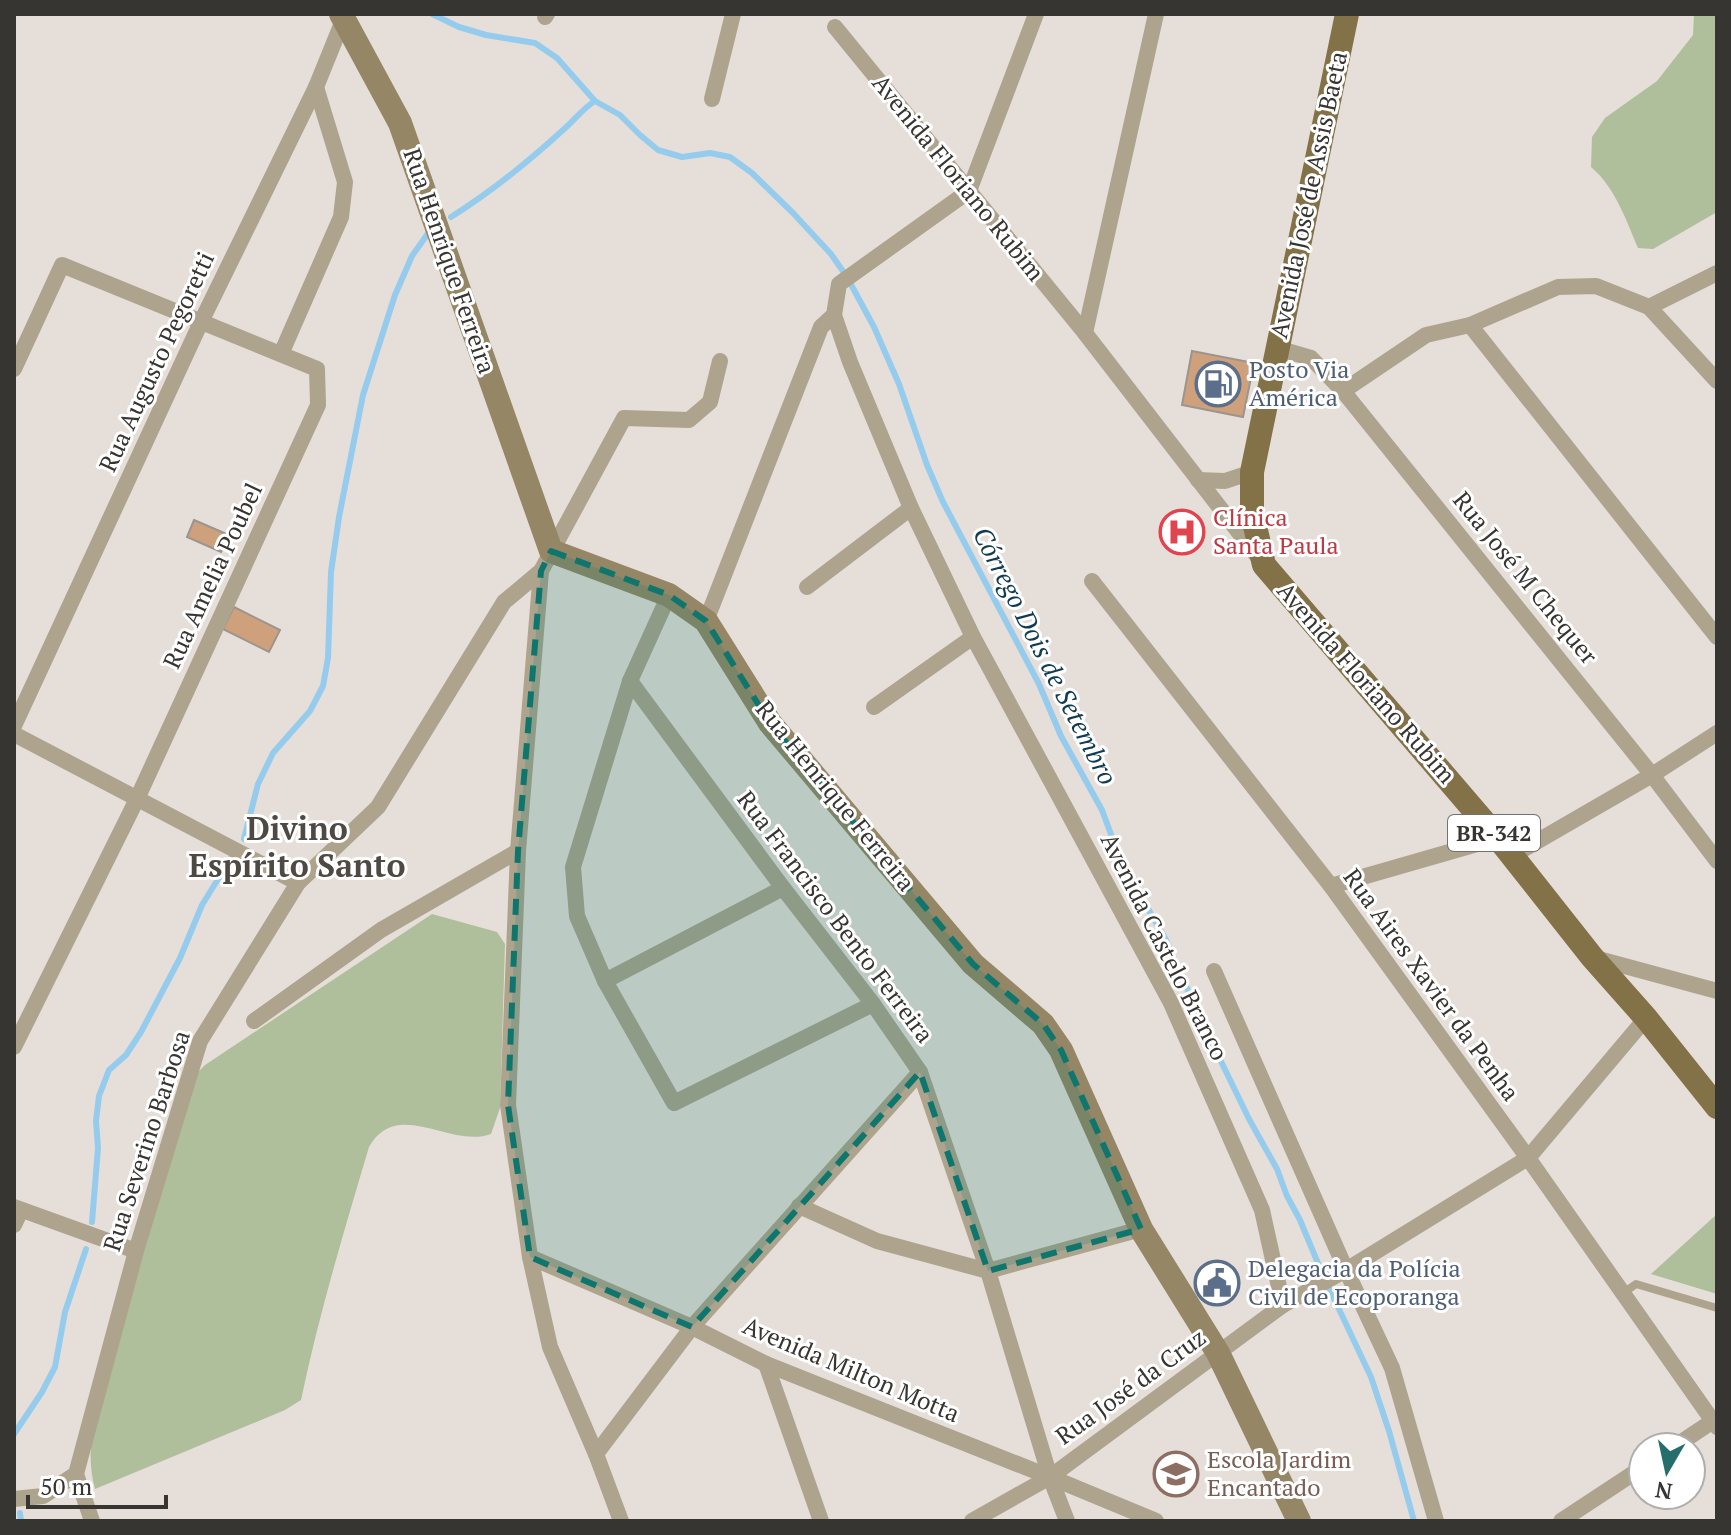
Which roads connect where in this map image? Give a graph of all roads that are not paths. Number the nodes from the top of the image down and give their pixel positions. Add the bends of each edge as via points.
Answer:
1 (733, 14) edge
2 (1036, 14) edge
3 (1156, 14) edge
4 (1346, 14) edge
5 (342, 16) edge
6 (835, 27) dead end
7 (316, 87) junction
8 (712, 99) dead end
9 (969, 191) junction
10 (1717, 273) edge
11 (1649, 307) junction
12 (834, 315) junction
13 (201, 322) junction
14 (1470, 325) junction
15 (1085, 333) junction
16 (1277, 348) junction
17 (281, 354) junction
18 (720, 361) dead end
19 (14, 369) edge
20 (1717, 381) edge
21 (1343, 391) junction
22 (1252, 472) junction
23 (1198, 480) junction
24 (911, 508) junction
25 (546, 561) junction
26 (1264, 565) junction
27 (1092, 581) dead end
28 (807, 587) dead end
29 (669, 595) junction
30 (706, 621) junction
31 (973, 637) junction
32 (1717, 637) edge
33 (630, 681) junction
34 (874, 707) dead end
35 (14, 726) edge
36 (1717, 733) edge
37 (14, 734) edge
38 (1652, 775) junction
39 (137, 799) junction
40 (1505, 847) junction
41 (518, 851) junction
42 (1717, 861) edge
43 (298, 883) junction
44 (1331, 886) junction
45 (783, 888) junction
46 (1592, 957) junction
47 (1214, 971) dead end
48 (605, 981) junction
49 (1717, 991) edge
50 (873, 1004) junction
51 (1646, 1018) junction
52 (254, 1021) dead end
53 (14, 1047) edge
54 (920, 1072) junction
55 (1717, 1107) edge
56 (1528, 1158) junction
57 (799, 1206) junction
58 (16, 1214) edge
59 (1141, 1229) junction
60 (136, 1251) junction
61 (530, 1257) junction
62 (1346, 1270) junction
63 (988, 1271) junction
64 (1622, 1294) junction
65 (1283, 1305) junction
66 (1717, 1308) edge
67 (692, 1327) junction
68 (1218, 1353) junction
69 (766, 1364) junction
70 (1715, 1424) edge
71 (596, 1454) junction
72 (76, 1474) junction
73 (1050, 1477) junction
74 (1627, 1478) edge
75 (14, 1499) edge
76 (92, 1521) edge
77 (621, 1521) edge
78 (821, 1521) edge
79 (972, 1521) edge
80 (1067, 1521) edge
81 (1156, 1521) edge
82 (1299, 1521) edge
83 (1436, 1521) edge
84 (1561, 1521) edge

1 - 8 street
2 - 9 street
3 - 15 street
4 - 16 main road, Avenida José de Assis Baeta / BR-342
5 - 7 street, Rua Augusto Pegoretti
5 - 25 street, Rua Henrique Ferreira via 400,123
6 - 9 street, Avenida Floriano Rubim
7 - 13 street, Rua Augusto Pegoretti
7 - 17 street via 345,182 341,217
9 - 12 street via 839,284
9 - 15 street, Avenida Floriano Rubim
10 - 11 street
11 - 14 street via 1596,286 1558,287
11 - 20 street
12 - 24 street, Avenida Castelo Branco
12 - 30 street via 821,327
13 - 17 street, Rua Amelia Poubel
13 - 19 street, Rua Amelia Poubel via 62,265
13 - 35 street, Rua Augusto Pegoretti
14 - 21 street via 1426,335
14 - 32 street
15 - 23 street, Avenida Floriano Rubim
16 - 21 street, Rua José M Chequer via 1311,358
16 - 22 main road, Avenida José de Assis Baeta / BR-342
17 - 39 street, Rua Amelia Poubel via 317,369 318,405
18 - 25 street via 710,402 689,420 624,418
21 - 38 street, Rua José M Chequer
22 - 23 street via 1225,481
22 - 26 main road, Avenida José de Assis Baeta / BR-342 via 1252,513
23 - 26 street, Avenida Floriano Rubim
24 - 28 street
24 - 31 street, Avenida Castelo Branco
25 - 29 street, Rua Henrique Ferreira
25 - 41 street
25 - 43 street, Rua Severino Barbosa via 504,602 378,807
26 - 40 main road, Avenida Floriano Rubim / BR-342
27 - 44 street, Rua Aires Xavier da Penha
29 - 30 street, Rua Henrique Ferreira
29 - 33 street
30 - 59 street, Rua Henrique Ferreira via 770,723 973,964 1043,1024 1061,1050
31 - 34 street
31 - 65 street, Avenida Castelo Branco via 1171,1003 1262,1210
33 - 45 street, Rua Francisco Bento Ferreira
33 - 48 street via 573,867 577,916
36 - 38 street
37 - 39 street
38 - 40 street
38 - 42 street, Rua José M Chequer
39 - 43 street
39 - 53 street, Rua Amelia Poubel
40 - 44 street
40 - 46 main road, Avenida Floriano Rubim / BR-342
41 - 52 street via 381,930
41 - 61 street via 508,1105
43 - 60 street, Rua Severino Barbosa via 200,1041
44 - 56 street, Rua Aires Xavier da Penha
45 - 48 street
45 - 50 street, Rua Francisco Bento Ferreira
46 - 49 street
46 - 51 main road, Avenida Floriano Rubim / BR-342
47 - 62 street, Avenida Castelo Branco
48 - 50 street via 674,1103
50 - 54 street, Rua Francisco Bento Ferreira
51 - 55 main road, Avenida Floriano Rubim / BR-342
51 - 56 street, Rua José da Cruz
54 - 57 street
54 - 63 street, Rua Francisco Bento Ferreira
56 - 62 street, Rua José da Cruz
56 - 64 street, Rua Aires Xavier da Penha
57 - 63 street via 877,1241
57 - 67 street
58 - 60 street
59 - 63 street
59 - 68 street, Rua Henrique Ferreira
60 - 72 street, Rua Severino Barbosa
61 - 67 street, Avenida Milton Motta
61 - 71 street via 550,1347
62 - 65 street, Rua José da Cruz
62 - 83 street, Avenida Castelo Branco via 1392,1368
63 - 73 street, Rua Francisco Bento Ferreira
64 - 66 lane via 1636,1284
64 - 70 street, Rua Aires Xavier da Penha
65 - 68 street, Rua José da Cruz
67 - 69 street, Avenida Milton Motta
67 - 71 street
68 - 73 street, Rua José da Cruz
68 - 82 street, Rua Henrique Ferreira
69 - 73 street, Avenida Milton Motta
69 - 78 street
71 - 77 street
72 - 75 street via 43,1496
72 - 76 street
73 - 79 street, Rua José da Cruz
73 - 80 street, Rua Francisco Bento Ferreira
73 - 81 street, Avenida Milton Motta
74 - 84 street

